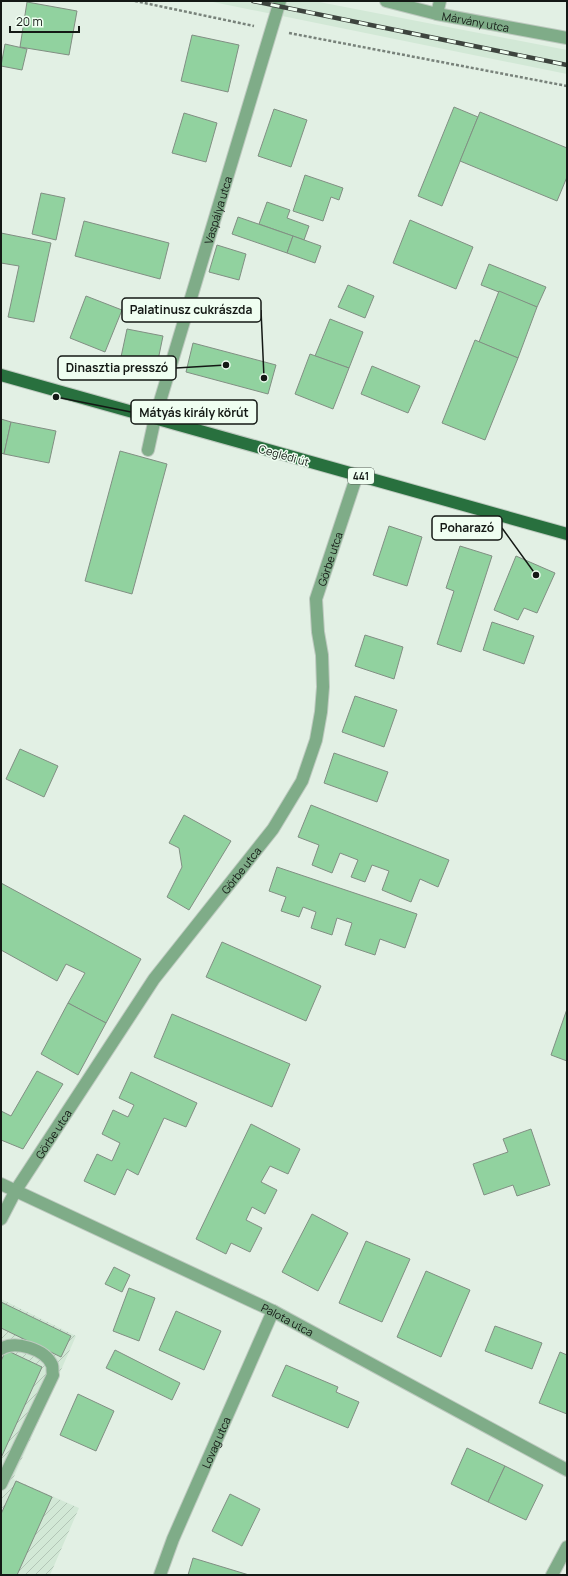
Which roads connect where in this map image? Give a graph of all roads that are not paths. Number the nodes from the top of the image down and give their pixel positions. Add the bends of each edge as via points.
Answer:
1 (280, 1) edge
2 (386, 1) edge
3 (440, 1) edge
4 (437, 14) junction
5 (567, 38) edge
6 (1, 375) edge
7 (156, 418) junction
8 (148, 450) dead end
9 (357, 475) junction
10 (567, 534) edge
11 (1, 1184) edge
12 (16, 1190) junction
13 (1, 1219) edge
14 (273, 1311) junction
15 (1, 1349) edge
16 (567, 1470) edge
17 (1, 1484) edge
18 (567, 1547) edge
19 (160, 1575) edge
20 (552, 1575) edge

1 - 7 street, Vaspálya utca
2 - 4 street, Márvány utca
3 - 4 street
4 - 5 street, Márvány utca
6 - 7 main road, Ceglédi út / 441
7 - 8 street, Vaspálya utca
7 - 9 main road, Ceglédi út / 441
9 - 10 main road, Ceglédi út / 441
9 - 12 street, Görbe utca via 316,599 322,655 322,700 316,740 302,781 273,829 154,979
11 - 12 street, Palota utca
12 - 13 street, Görbe utca
12 - 14 street, Palota utca
14 - 16 street, Palota utca
14 - 19 street, Lovag utca via 173,1539
15 - 17 street via 7,1345 25,1345 52,1364 53,1375
18 - 20 street

